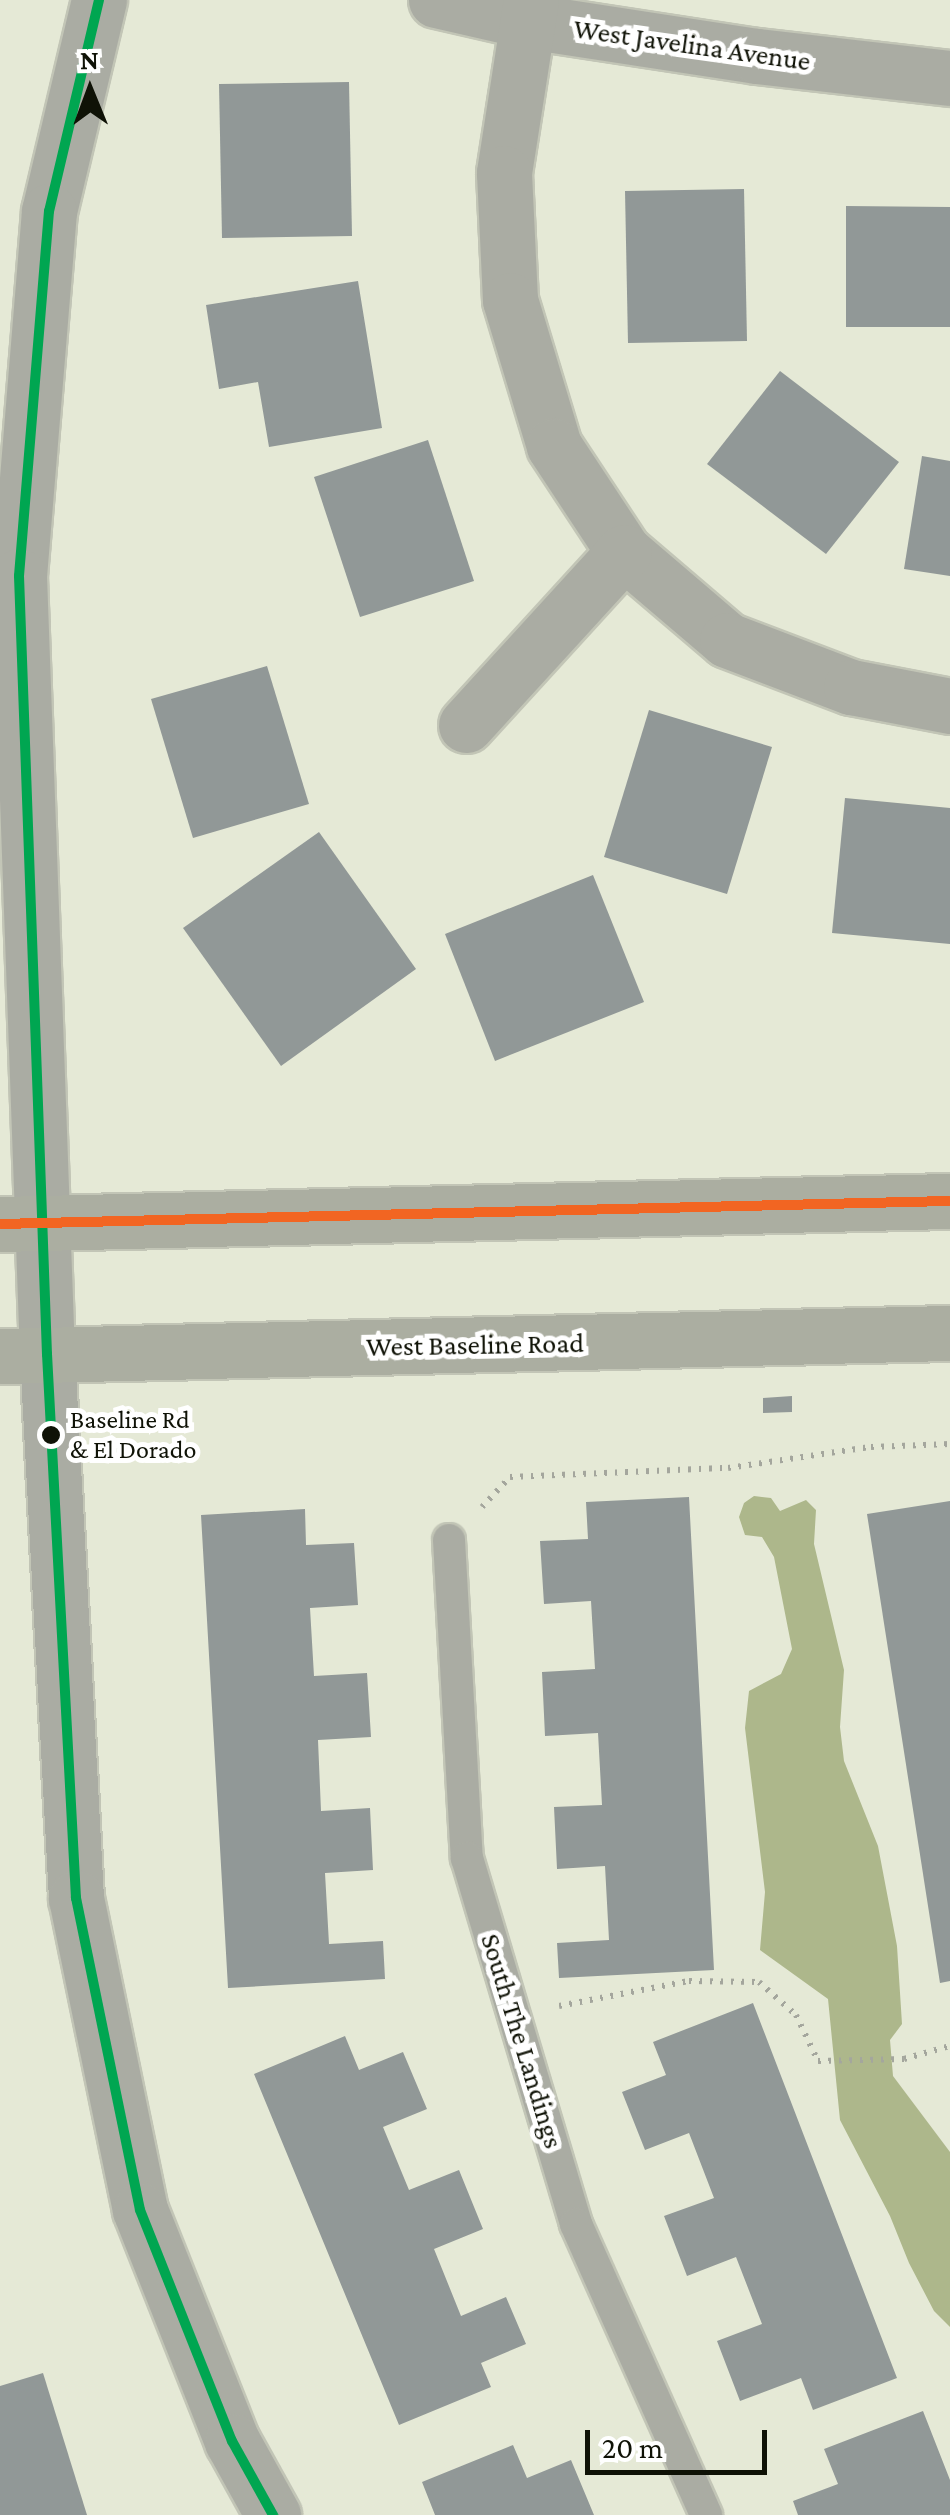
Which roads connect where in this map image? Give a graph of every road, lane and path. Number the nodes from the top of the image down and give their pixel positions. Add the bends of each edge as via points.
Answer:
1 (99, 0) edge
2 (436, 0) edge
3 (529, 10) edge
4 (950, 78) edge
5 (624, 552) junction
6 (950, 706) edge
7 (466, 725) dead end
8 (950, 1201) edge
9 (22, 1224) edge
10 (950, 1333) edge
11 (24, 1355) edge
12 (950, 1444) edge
13 (449, 1540) joint
14 (514, 2014) junction
15 (950, 2046) edge
16 (274, 2515) edge
17 (706, 2515) edge

1 - 9 street via 49,211 19,576
2 - 3 street, West Javelina Avenue
3 - 4 street, West Javelina Avenue via 757,56
3 - 5 street via 504,173 510,300 554,446
5 - 6 street via 727,640 852,687
5 - 7 street
8 - 9 main road
9 - 11 street
10 - 11 main road, West Baseline Road
11 - 16 street via 76,1898 140,2210 232,2442
12 - 13 path via 728,1468 510,1477
13 - 14 lane, South The Landings via 467,1858
14 - 15 path via 688,1981 759,1982 796,2015 818,2061 904,2060
14 - 17 lane, South The Landings via 576,2224

